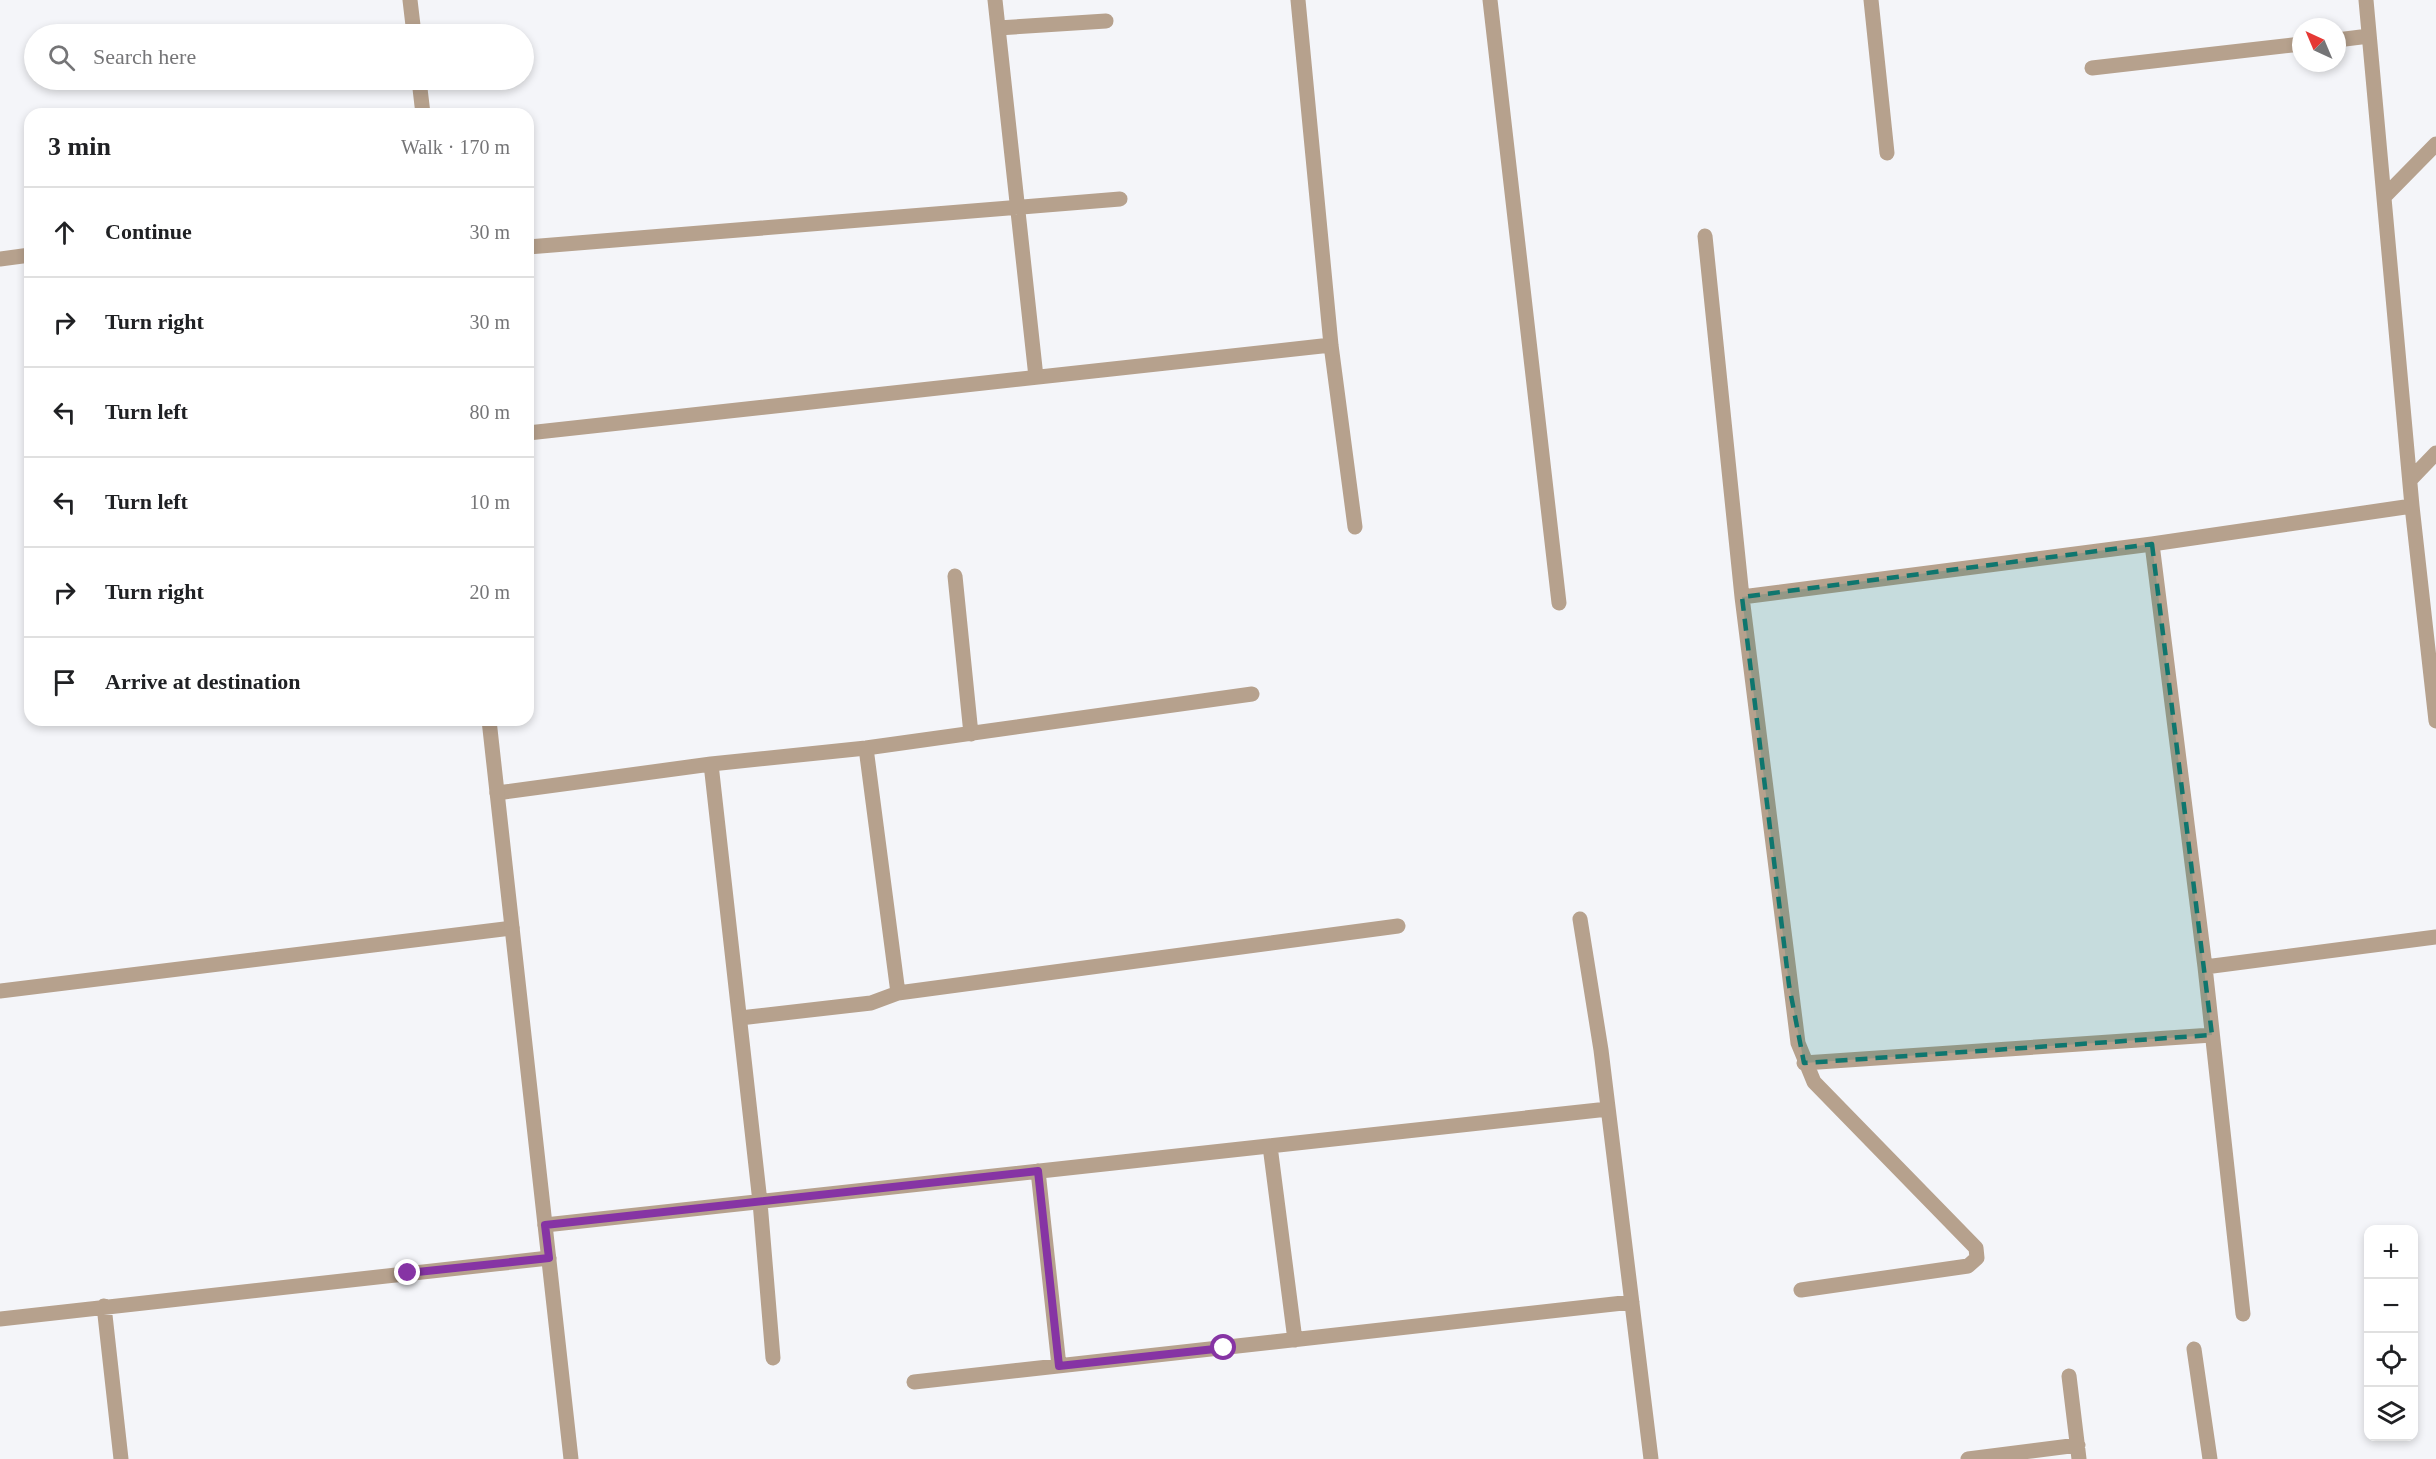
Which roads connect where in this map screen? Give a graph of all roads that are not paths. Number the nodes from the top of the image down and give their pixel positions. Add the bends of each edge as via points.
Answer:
1 (410, 0) edge
2 (995, 0) edge
3 (1298, 0) edge
4 (1490, 0) edge
5 (1871, 0) edge
6 (2368, 2) edge
7 (1106, 21) dead end
8 (413, 24) edge
9 (998, 28) junction
10 (2369, 36) junction
11 (2346, 39) edge
12 (2292, 45) edge
13 (2092, 68) dead end
14 (420, 90) edge
15 (422, 108) edge
16 (2436, 144) edge
17 (1887, 153) dead end
18 (2384, 197) junction
19 (1120, 199) dead end
20 (1018, 206) junction
21 (1705, 236) dead end
22 (534, 246) edge
23 (24, 256) edge
24 (0, 259) edge
25 (1331, 345) junction
26 (1036, 377) junction
27 (534, 433) edge
28 (2436, 453) edge
29 (2409, 480) junction
30 (2412, 506) junction
31 (1355, 527) dead end
32 (2152, 544) junction
33 (955, 576) dead end
34 (1742, 597) junction
35 (1559, 603) dead end
36 (1252, 694) dead end
37 (2436, 721) edge
38 (490, 726) edge
39 (971, 734) junction
40 (866, 748) junction
41 (711, 764) junction
42 (498, 793) junction
43 (1581, 920) dead end
44 (1398, 926) dead end
45 (512, 928) junction
46 (2436, 937) edge
47 (2205, 967) junction
48 (0, 991) edge
49 (898, 993) junction
50 (740, 1018) junction
51 (2212, 1035) junction
52 (1804, 1063) junction
53 (1608, 1109) junction
54 (1270, 1146) junction
55 (1038, 1171) junction
56 (760, 1202) junction
57 (545, 1225) junction
58 (549, 1258) junction
59 (1801, 1290) dead end
60 (1632, 1302) junction
61 (104, 1306) junction
62 (2243, 1314) dead end
63 (0, 1319) edge
64 (1295, 1340) junction
65 (2194, 1349) dead end
66 (773, 1358) dead end
67 (1059, 1366) junction
68 (2069, 1376) dead end
69 (915, 1382) dead end
70 (2078, 1452) edge
71 (121, 1459) edge
72 (571, 1459) edge
73 (1651, 1459) edge
74 (1968, 1459) edge
75 (2210, 1459) edge

1 - 8 street
2 - 9 street
3 - 25 street
4 - 35 street
5 - 17 street
6 - 10 street
7 - 9 street
9 - 20 street
10 - 11 street
10 - 18 street
12 - 13 street
14 - 15 street
16 - 18 street
18 - 29 street
19 - 20 street
20 - 22 street
20 - 26 street
21 - 34 street
23 - 24 street
25 - 26 street
25 - 31 street
26 - 27 street
28 - 29 street
29 - 30 street
30 - 32 street
30 - 37 street
32 - 34 street
32 - 47 street
33 - 39 street
34 - 52 street via 1789,985
36 - 39 street
38 - 42 street
39 - 40 street
40 - 41 street
40 - 49 street
41 - 42 street
41 - 50 street
42 - 45 street
43 - 53 street
44 - 49 street
45 - 48 street
45 - 57 street
46 - 47 street
47 - 51 street
49 - 50 street via 871,1002
50 - 56 street
51 - 52 street
51 - 62 street
52 - 59 street via 1814,1082 1976,1248 1977,1258 1968,1266
53 - 54 street
53 - 60 street
54 - 55 street
54 - 64 street
55 - 56 street
55 - 67 street
56 - 57 street
56 - 66 street
57 - 58 street
58 - 61 street
58 - 72 street
60 - 64 street
60 - 73 street
61 - 63 street
61 - 71 street
64 - 67 street
65 - 75 street
67 - 69 street
68 - 70 street
70 - 74 street

